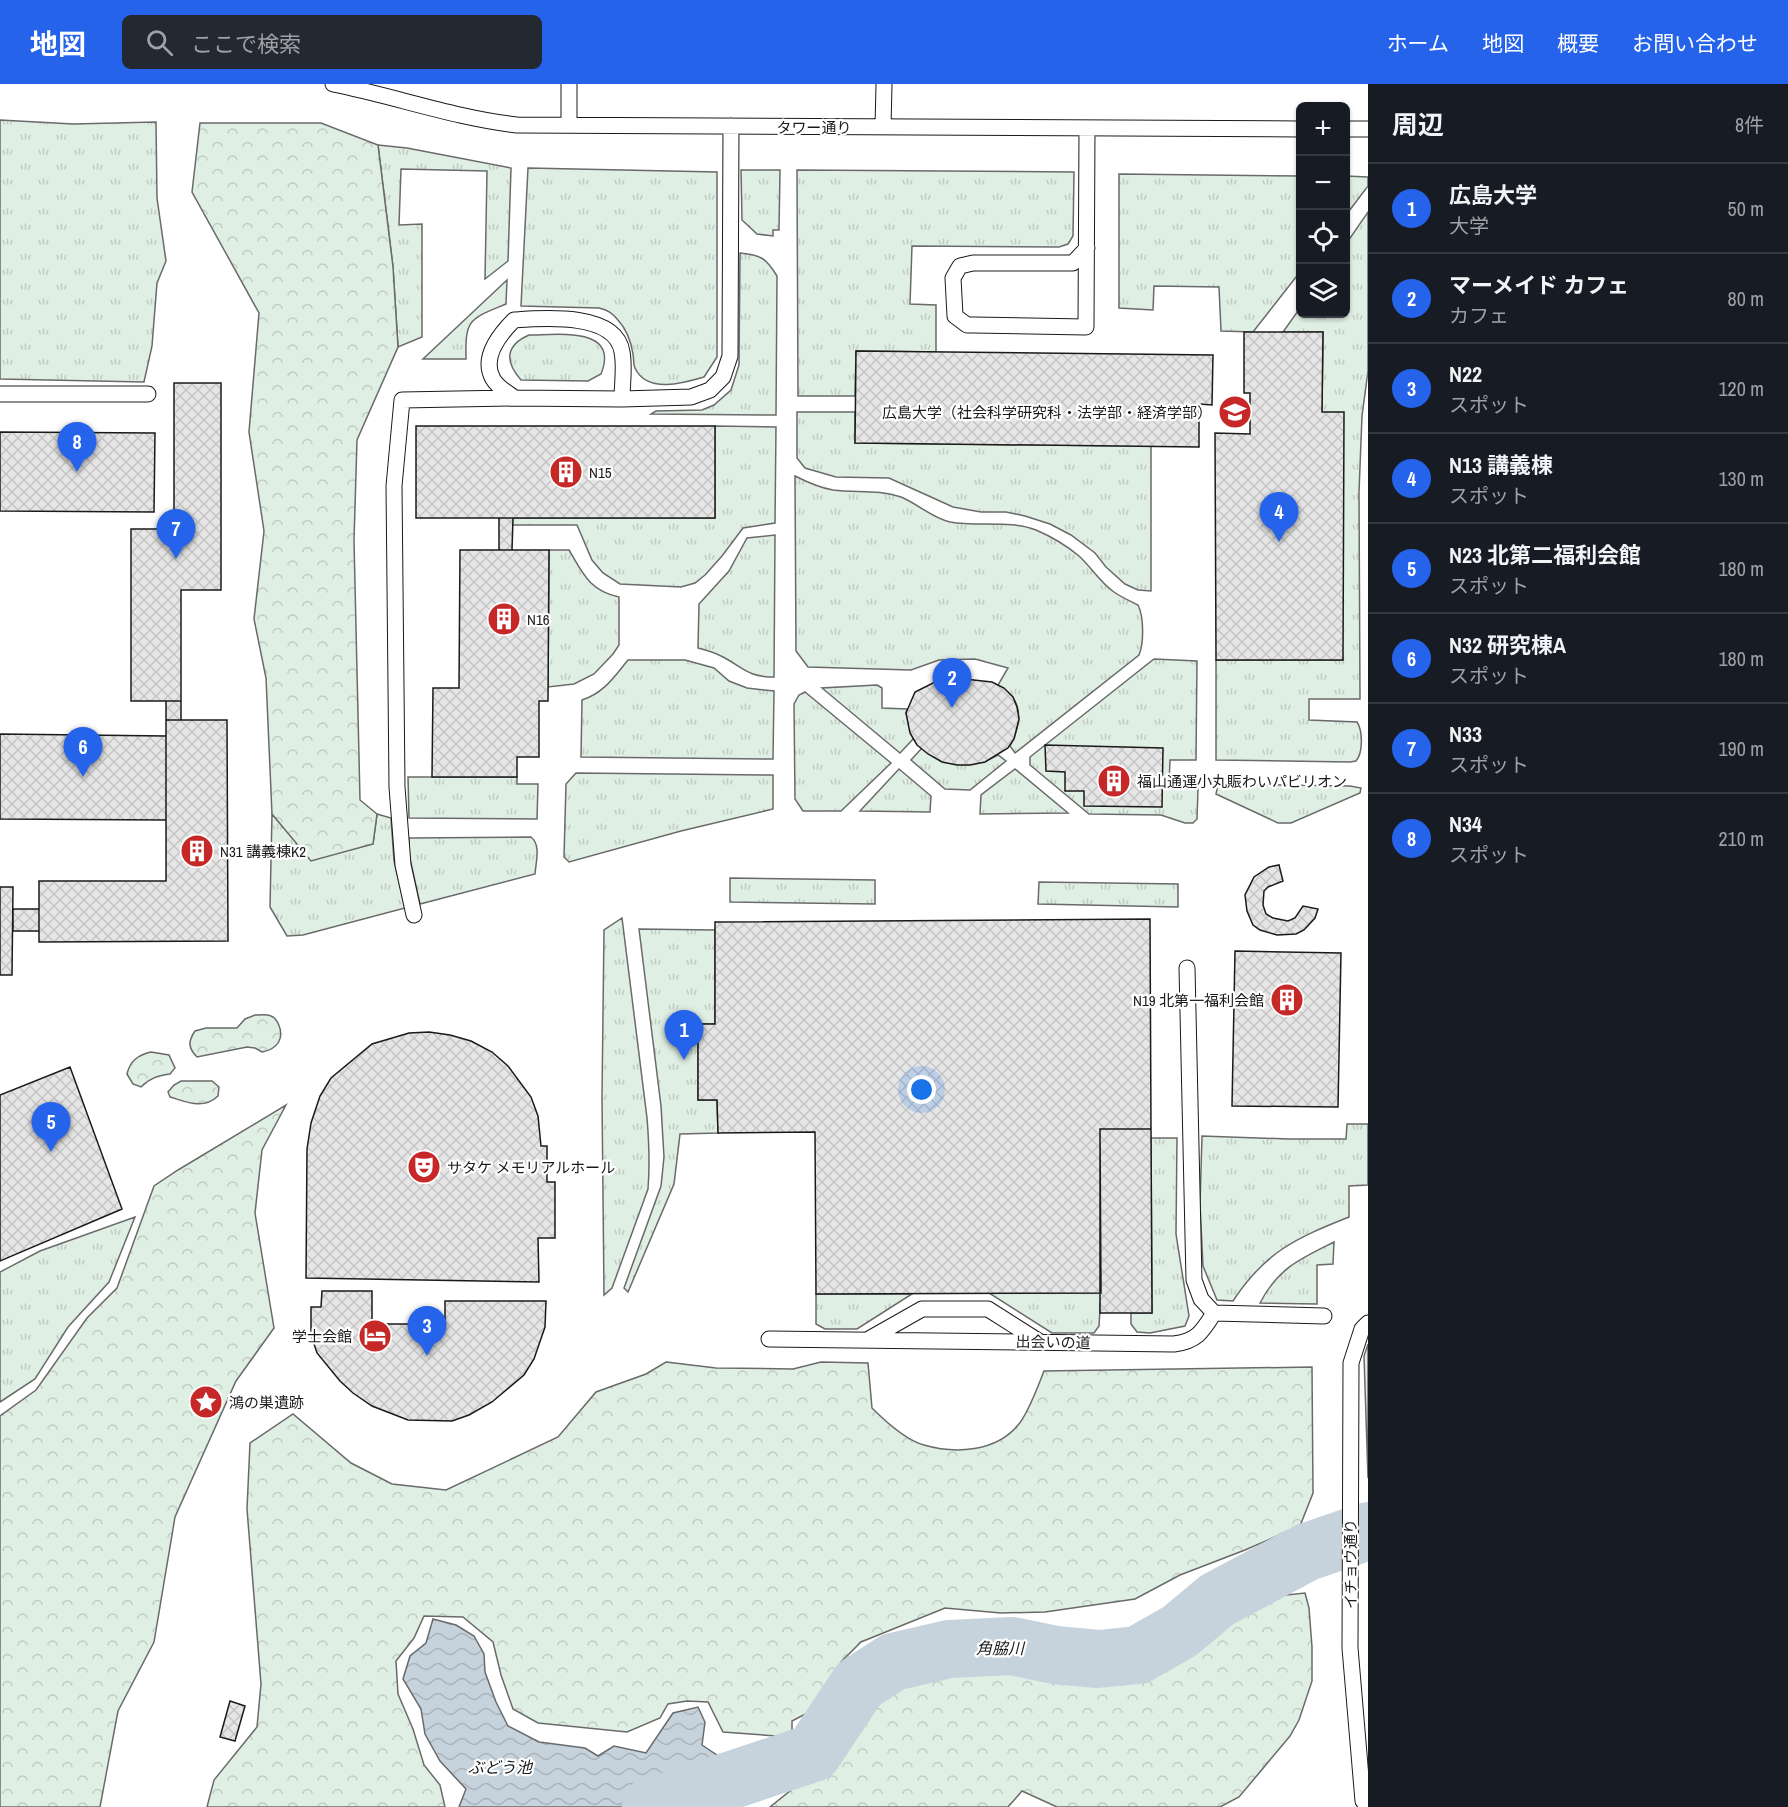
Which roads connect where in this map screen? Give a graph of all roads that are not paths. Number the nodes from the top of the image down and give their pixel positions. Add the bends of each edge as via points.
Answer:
1 (333, 84) edge
2 (569, 84) edge
3 (884, 84) edge
4 (568, 125) junction
5 (731, 126) junction
6 (883, 127) junction
7 (1087, 128) junction
8 (1296, 129) edge
9 (1350, 129) edge
10 (1368, 129) edge
11 (1087, 248) junction
12 (0, 394) edge
13 (148, 394) dead end
14 (515, 398) junction
15 (622, 399) junction
16 (414, 915) dead end
17 (1187, 968) dead end
18 (1214, 1313) junction
19 (1324, 1316) dead end
20 (1368, 1323) edge
21 (769, 1339) dead end
22 (866, 1340) junction
23 (1040, 1342) junction
24 (1368, 1806) edge

1 - 4 lane, タワー通り via 488,122
2 - 4 lane
3 - 6 lane
4 - 5 lane, タワー通り
5 - 6 lane, タワー通り
5 - 15 lane via 730,356 723,377 710,390 692,397
6 - 7 lane, タワー通り
7 - 8 lane, タワー通り
7 - 11 lane
9 - 10 lane
11 - 11 lane via 1086,327 967,325 955,316 953,278 960,266 1073,263
12 - 13 lane
14 - 15 lane
14 - 15 lane via 493,379 490,367 502,332 514,320 570,319 598,324 619,341
14 - 16 lane via 402,400 394,486 397,788 403,866
17 - 18 lane via 1194,1280 1201,1299
18 - 19 lane
18 - 23 lane, 出会いの道 via 1202,1333 1188,1342
20 - 24 lane, イチョウ通り via 1362,1329 1351,1363 1350,1455 1350,1648 1363,1802
21 - 22 lane, 出会いの道
22 - 23 lane, 出会いの道
22 - 23 lane via 922,1309 988,1309

